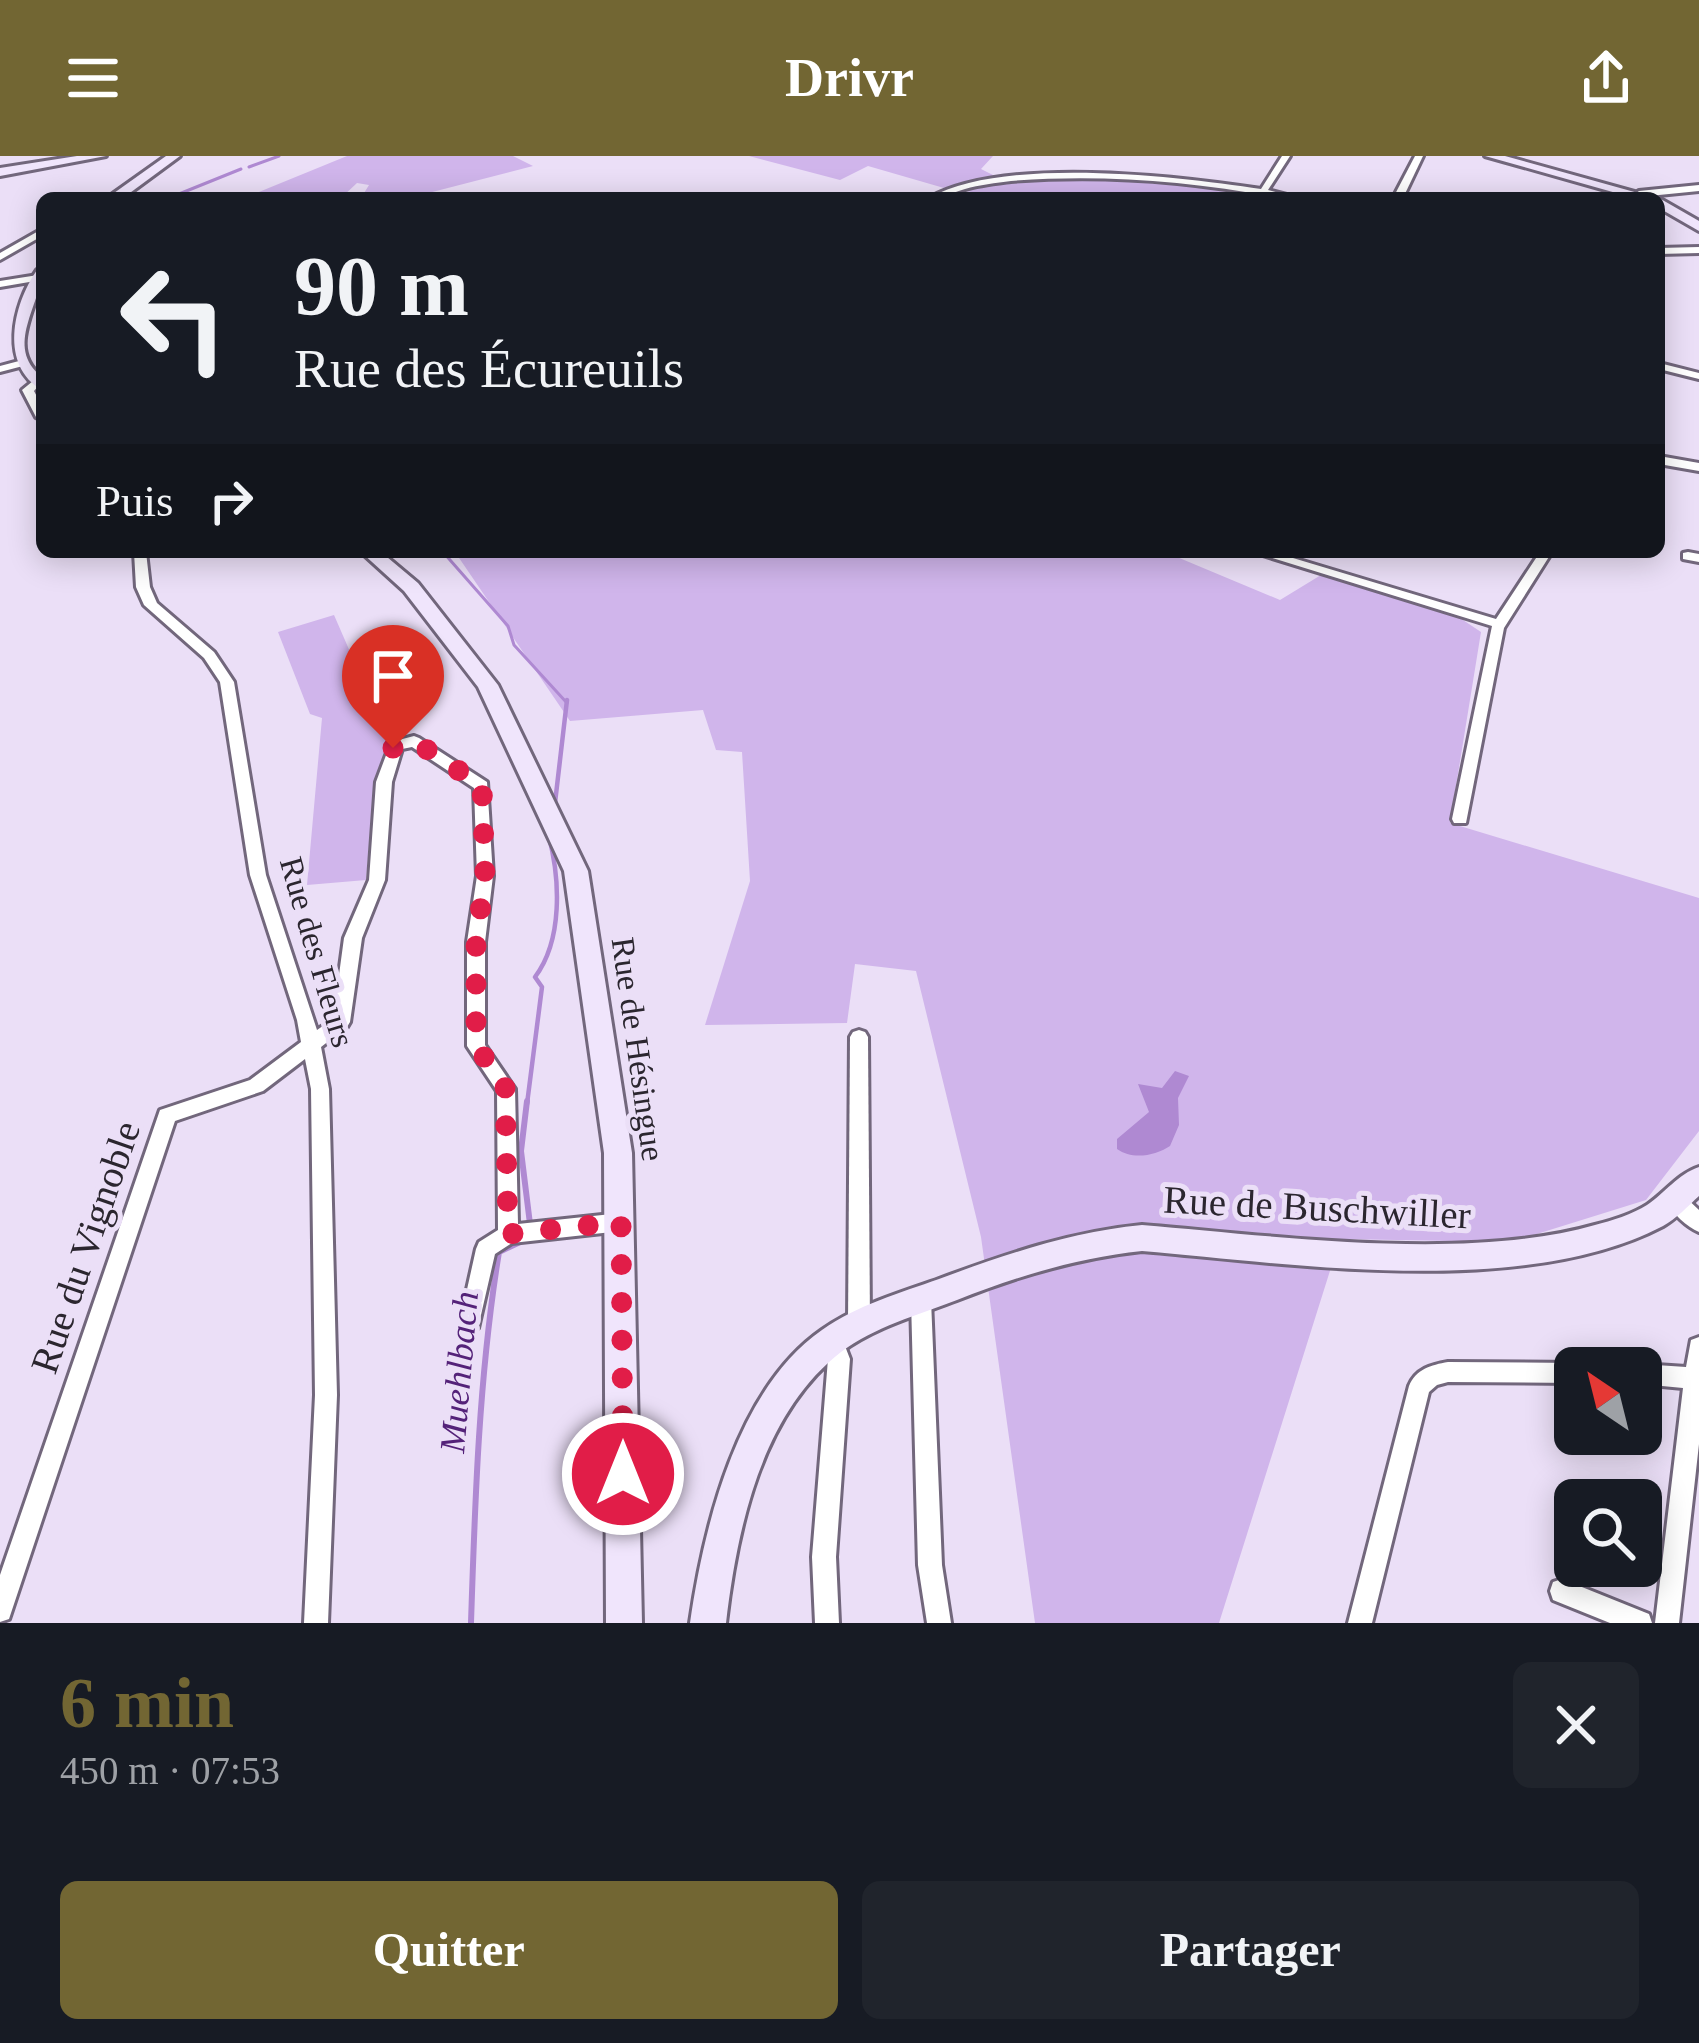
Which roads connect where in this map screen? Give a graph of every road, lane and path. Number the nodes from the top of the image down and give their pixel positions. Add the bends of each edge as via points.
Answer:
1 (100, 156) edge
2 (174, 156) edge
3 (1286, 156) edge
4 (1419, 156) edge
5 (1491, 156) edge
6 (0, 172) edge
7 (1699, 188) edge
8 (123, 192) edge
9 (949, 192) edge
10 (1263, 192) joint
11 (1401, 192) edge
12 (1629, 192) edge
13 (1665, 193) edge
14 (1665, 206) edge
15 (1699, 227) edge
16 (36, 236) edge
17 (1665, 250) edge
18 (1699, 250) edge
19 (0, 257) edge
20 (36, 277) edge
21 (36, 282) edge
22 (0, 284) edge
23 (20, 364) junction
24 (1665, 368) edge
25 (0, 369) edge
26 (1699, 376) edge
27 (36, 382) edge
28 (1665, 461) edge
29 (1699, 467) edge
30 (141, 558) edge
31 (378, 558) edge
32 (1279, 558) edge
33 (1542, 558) edge
34 (1500, 624) junction
35 (1460, 819) dead end
36 (859, 1037) dead end
37 (313, 1044) junction
38 (1692, 1190) edge
39 (621, 1222) junction
40 (1699, 1223) edge
41 (513, 1233) junction
42 (921, 1300) junction
43 (471, 1321) dead end
44 (858, 1327) junction
45 (1699, 1347) edge
46 (1554, 1373) edge
47 (1662, 1376) edge
48 (1695, 1378) junction
49 (1562, 1591) dead end
50 (0, 1610) edge
51 (316, 1623) edge
52 (625, 1623) edge
53 (708, 1623) edge
54 (827, 1623) edge
55 (938, 1623) edge
56 (1360, 1623) edge
57 (1640, 1623) edge
58 (1667, 1623) edge

1 - 6 street
2 - 8 street
3 - 10 street
4 - 11 street
5 - 12 street
7 - 13 street
9 - 10 street via 1032,178
14 - 15 street
16 - 19 street
17 - 18 street
20 - 22 street
21 - 23 street via 11,328
23 - 25 street
23 - 27 street
24 - 26 street
28 - 29 street
30 - 37 street, Rue des Fleurs via 148,601 227,682 258,875
31 - 39 street, Rue de Hésingue via 481,674 578,883
32 - 34 street
33 - 34 street
34 - 35 street
36 - 44 street
37 - 41 street via 341,1022 352,938 376,880 390,753 414,741 482,786 476,1046 505,1085
37 - 50 street, Rue du Vignoble via 248,1090 171,1112 163,1123
37 - 51 street, Rue des Fleurs via 323,1111 326,1364
38 - 40 street
38 - 42 street, Rue de Buschwiller via 1601,1238 1498,1253 1142,1238 1066,1248
39 - 41 street
39 - 52 street, Rue de Hésingue
41 - 43 street via 486,1249
42 - 44 street, Rue de Buschwiller
42 - 55 street
44 - 53 street via 793,1380 759,1441 727,1525
44 - 54 street via 839,1359
45 - 48 street
46 - 56 street via 1448,1372 1420,1386
47 - 48 street
48 - 58 street
49 - 57 street

